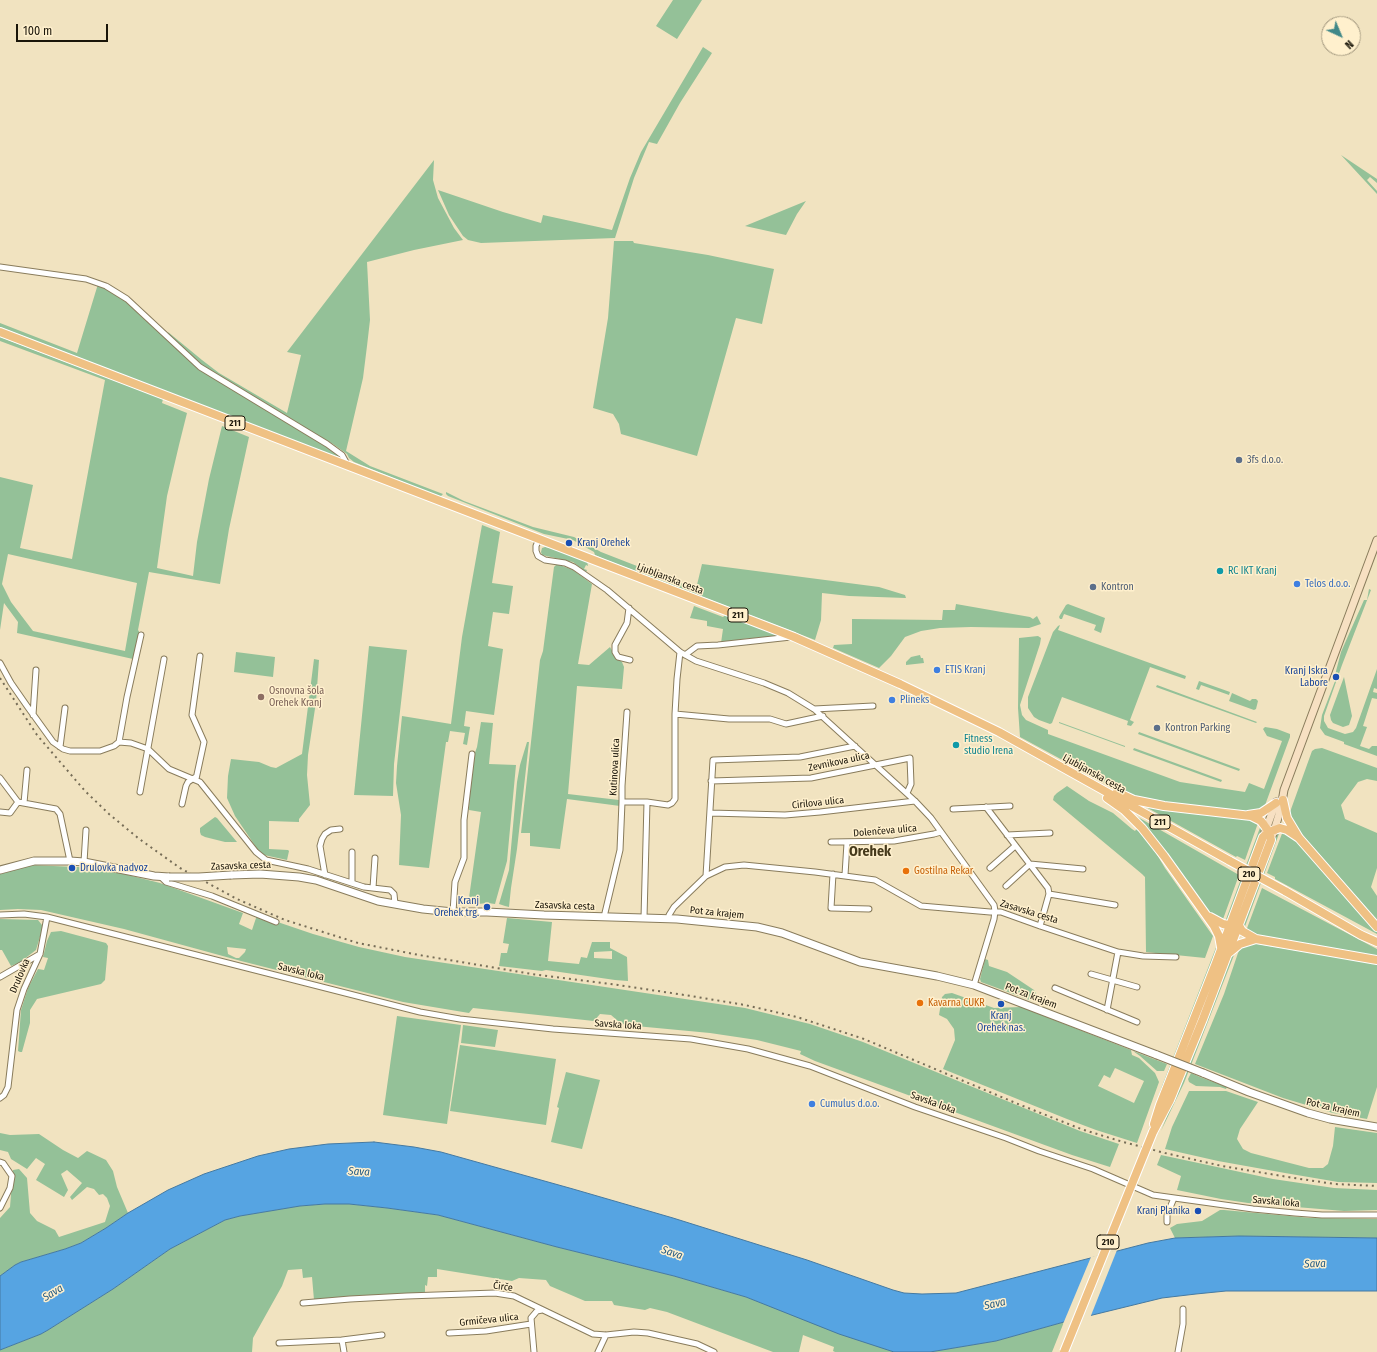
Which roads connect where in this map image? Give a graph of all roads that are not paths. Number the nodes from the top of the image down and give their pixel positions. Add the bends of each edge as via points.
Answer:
1 (0, 267) edge
2 (0, 332) edge
3 (348, 466) junction
4 (539, 539) junction
5 (1377, 540) edge
6 (629, 608) junction
7 (141, 635) dead end
8 (794, 637) junction
9 (682, 653) junction
10 (200, 656) dead end
11 (164, 659) dead end
12 (630, 660) dead end
13 (0, 663) edge
14 (36, 670) dead end
15 (873, 706) dead end
16 (65, 708) dead end
17 (814, 709) junction
18 (627, 712) dead end
19 (675, 714) junction
20 (33, 715) junction
21 (823, 716) junction
22 (119, 742) junction
23 (855, 746) junction
24 (60, 747) junction
25 (148, 749) junction
26 (472, 754) dead end
27 (876, 765) junction
28 (27, 770) dead end
29 (0, 778) edge
30 (195, 779) junction
31 (711, 781) junction
32 (1090, 783) junction
33 (140, 792) dead end
34 (907, 793) junction
35 (915, 801) junction
36 (1279, 801) junction
37 (18, 802) junction
38 (622, 802) junction
39 (647, 802) junction
40 (24, 803) junction
41 (182, 804) dead end
42 (1010, 806) dead end
43 (986, 807) junction
44 (953, 809) dead end
45 (0, 812) edge
46 (710, 813) junction
47 (1245, 815) junction
48 (340, 829) dead end
49 (86, 830) dead end
50 (941, 832) junction
51 (1050, 833) dead end
52 (1269, 833) junction
53 (1007, 835) junction
54 (1299, 838) junction
55 (831, 842) dead end
56 (847, 843) junction
57 (1015, 846) junction
58 (352, 852) dead end
59 (374, 858) dead end
60 (70, 861) junction
61 (84, 862) junction
62 (1030, 864) junction
63 (990, 868) dead end
64 (1083, 868) dead end
65 (0, 870) edge
66 (833, 874) junction
67 (325, 875) junction
68 (845, 875) junction
69 (706, 876) junction
70 (161, 877) junction
71 (352, 883) junction
72 (1006, 886) dead end
73 (373, 888) junction
74 (1049, 894) junction
75 (395, 904) junction
76 (1115, 905) dead end
77 (869, 909) dead end
78 (995, 911) junction
79 (453, 912) junction
80 (1205, 912) junction
81 (0, 915) edge
82 (47, 917) junction
83 (604, 917) junction
84 (644, 918) junction
85 (669, 919) junction
86 (276, 922) dead end
87 (1235, 924) junction
88 (1040, 926) junction
89 (1377, 927) edge
90 (1256, 939) junction
91 (1377, 942) edge
92 (1118, 952) junction
93 (1224, 952) junction
94 (40, 954) junction
95 (1176, 957) dead end
96 (1377, 960) edge
97 (1090, 974) dead end
98 (0, 977) edge
99 (1112, 980) junction
100 (974, 985) junction
101 (1137, 987) dead end
102 (1055, 988) dead end
103 (1107, 1010) junction
104 (1137, 1022) dead end
105 (0, 1098) edge
106 (1377, 1127) edge
107 (0, 1162) edge
108 (1174, 1198) junction
109 (0, 1208) edge
110 (1377, 1215) edge
111 (1167, 1222) dead end
112 (303, 1303) dead end
113 (1183, 1309) dead end
114 (542, 1310) junction
115 (531, 1324) junction
116 (449, 1333) dead end
117 (382, 1335) dead end
118 (606, 1335) junction
119 (342, 1340) junction
120 (279, 1344) dead end
121 (344, 1352) edge
122 (534, 1352) edge
123 (598, 1352) edge
124 (714, 1352) edge
125 (1064, 1352) edge
126 (1178, 1352) edge

1 - 3 street via 86,279 106,286 127,299 200,367 327,444 342,455
2 - 3 main road, 211
3 - 4 main road, Ljubljanska cesta / 211
4 - 6 street via 536,546 538,556 574,567
4 - 8 main road, Ljubljanska cesta / 211
5 - 36 main road, 210
6 - 9 street
6 - 12 street via 627,623 615,645 615,652 618,657
7 - 22 street
8 - 9 street, Ljubljanska cesta via 697,646
8 - 32 main road, Ljubljanska cesta / 211 via 860,665 999,732
9 - 17 street via 696,661 788,692
9 - 19 street, Kutinova ulica via 677,679
10 - 30 street via 192,715 204,742
11 - 25 street
13 - 20 street
14 - 20 street
15 - 17 street
16 - 24 street
17 - 21 street
18 - 38 street, Kutinova ulica
19 - 21 street via 728,719 770,719 786,724
19 - 39 street, Kutinova ulica via 675,799 668,804
20 - 24 street via 53,742
21 - 23 street
22 - 24 street via 100,751 70,751
22 - 25 street, Zasavska cesta
23 - 27 street, Zevnikova ulica
23 - 31 street, Zevnikova ulica via 800,756 713,760
25 - 30 street, Zasavska cesta via 169,769
25 - 33 street
26 - 79 street via 464,820 464,858 455,882
27 - 31 street, Zevnikova ulica via 811,778
27 - 34 street
27 - 34 street via 910,758 911,784
28 - 40 street
29 - 37 street
30 - 41 street via 188,782
30 - 67 street, Zasavska cesta via 207,789 256,852 266,860 282,862
31 - 46 street, Zevnikova ulica
32 - 47 main road, 211 via 1102,784 1128,798 1148,803
32 - 80 main road, 211 via 1142,828
32 - 91 main road, Ljubljanska cesta / 211, bridge
34 - 35 street
35 - 46 street, Cirilova ulica via 785,815
35 - 50 street
36 - 47 main road, 211 via 1261,813
36 - 52 main road, 210
36 - 54 main road, 211
37 - 40 street
37 - 45 street via 10,813
38 - 39 street, Kutinova ulica
38 - 83 street, Zasavska cesta via 620,850
39 - 84 street
40 - 60 street via 56,809 60,814
42 - 43 street
43 - 44 street
43 - 53 street
46 - 69 street, Zevnikova ulica
47 - 52 main road, 211 via 1261,821
48 - 67 street via 331,830 322,839 320,846
49 - 61 street
50 - 56 street, Dolenčeva ulica via 894,841
50 - 78 street via 994,905
51 - 53 street
52 - 54 main road, 211 via 1280,828
52 - 87 main road, 210
53 - 57 street
54 - 89 main road, 211
55 - 56 street, Dolenčeva ulica
56 - 68 street
57 - 62 street
57 - 63 street
58 - 71 street
59 - 73 street
60 - 61 street, Zasavska cesta
60 - 65 street via 34,861
61 - 70 street, Zasavska cesta
62 - 64 street
62 - 72 street
62 - 74 street via 1048,888
66 - 68 street, Zasavska cesta
66 - 69 street, Zasavska cesta via 744,865 725,868
66 - 77 street via 830,908
67 - 71 street, Zasavska cesta
68 - 78 street, Zasavska cesta via 875,880 921,906
69 - 85 street, Zasavska cesta via 674,907
70 - 75 street, Zasavska cesta, bridge via 199,878 231,874 299,877
70 - 86 street via 166,882 212,896
71 - 73 street, Zasavska cesta
73 - 75 street, Zasavska cesta via 390,890 394,894
74 - 76 street
74 - 88 street
75 - 79 street, Zasavska cesta
78 - 88 street, Zasavska cesta
78 - 100 street
79 - 83 street, Zasavska cesta
80 - 87 main road, 211 via 1219,924
80 - 93 main road, 211 via 1217,932
81 - 82 street via 24,914
82 - 94 street, Drulovka
82 - 108 street, Savska loka via 420,1012 553,1029 691,1039 748,1049 810,1066 915,1107 1093,1169 1147,1193
83 - 84 street, Zasavska cesta
84 - 85 street, Zasavska cesta
85 - 100 street, Pot za krajem via 768,929 860,962
87 - 90 main road, 211
87 - 93 main road, 210
88 - 92 street, Zasavska cesta
90 - 93 main road
90 - 96 main road, 211
92 - 95 street, Zasavska cesta
92 - 99 street
93 - 125 main road, 210, bridge via 1175,1087 1153,1132
94 - 98 street, Drulovka
94 - 105 street, Drulovka via 17,1010 8,1087
97 - 99 street
99 - 101 street
99 - 103 street
100 - 106 street, Pot za krajem, bridge via 1308,1113
102 - 103 street
103 - 104 street
107 - 109 street via 12,1176 10,1188
108 - 110 street, Savska loka via 1295,1213
108 - 111 street
112 - 114 street, Čirče via 495,1293 514,1296
113 - 126 street
114 - 115 street, Grmičeva ulica via 533,1314
114 - 118 street, Čirče via 593,1334
115 - 116 street, Grmičeva ulica via 494,1331
115 - 122 street, Grmičeva ulica
117 - 119 street
118 - 123 street
118 - 124 street, Čirče via 648,1333 697,1344
119 - 120 street
119 - 121 street

